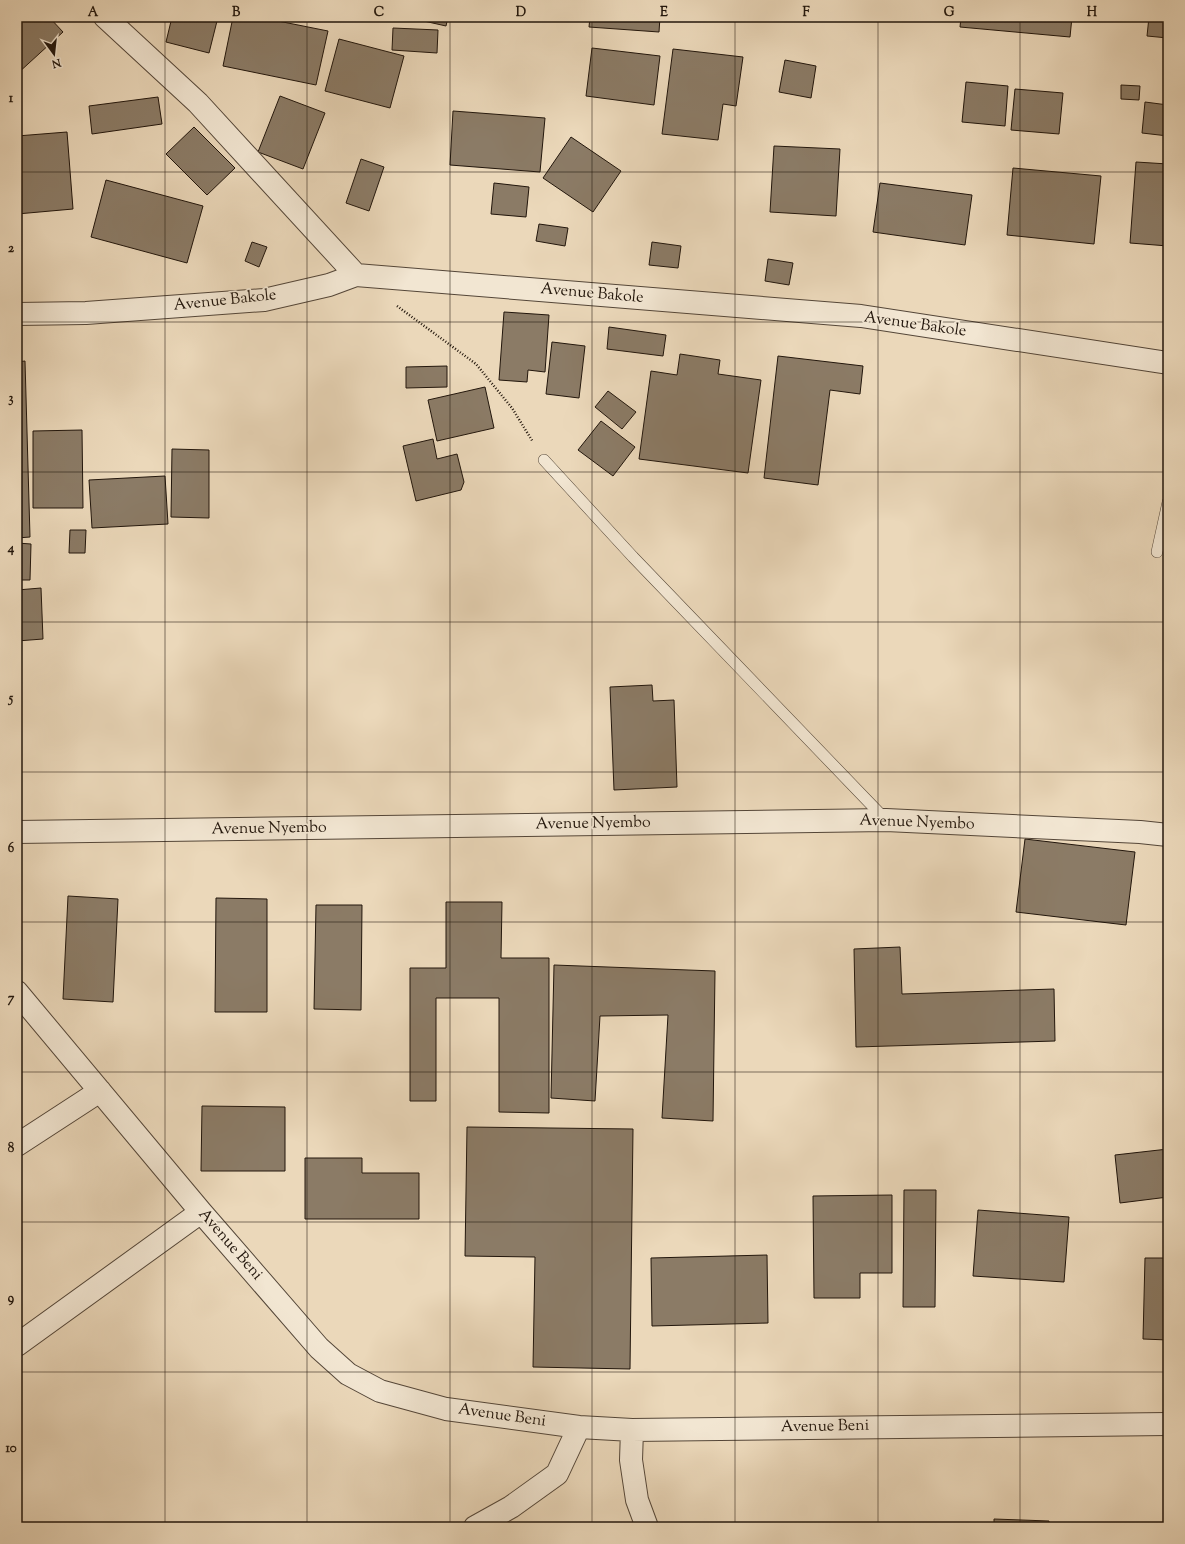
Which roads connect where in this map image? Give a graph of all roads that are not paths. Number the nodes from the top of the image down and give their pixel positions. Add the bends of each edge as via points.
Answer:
1 (105, 17) edge
2 (356, 275) junction
3 (17, 314) edge
4 (1168, 362) edge
5 (544, 460) road end
6 (1168, 502) edge
7 (1157, 552) dead end
8 (886, 820) junction
9 (17, 832) edge
10 (1168, 835) edge
11 (17, 992) edge
12 (100, 1090) junction
13 (17, 1145) edge
14 (201, 1212) junction
15 (17, 1345) edge
16 (1168, 1424) edge
17 (579, 1427) junction
18 (632, 1430) junction
19 (475, 1527) edge
20 (647, 1527) edge

1 - 2 street via 198,103
2 - 3 street, Avenue Bakole via 329,285 264,300 86,313
2 - 4 street, Avenue Bakole via 861,316
5 - 8 lane via 633,557
6 - 7 lane
8 - 9 street, Avenue Nyembo
8 - 10 street, Avenue Nyembo
11 - 12 street, Avenue Beni
12 - 13 street
12 - 14 street, Avenue Beni
14 - 15 street
14 - 17 street, Avenue Beni via 320,1348 348,1374 380,1391 446,1409
16 - 18 street, Avenue Beni
17 - 18 street, Avenue Beni
17 - 19 street via 557,1474 511,1507
18 - 20 street via 631,1460 637,1500

